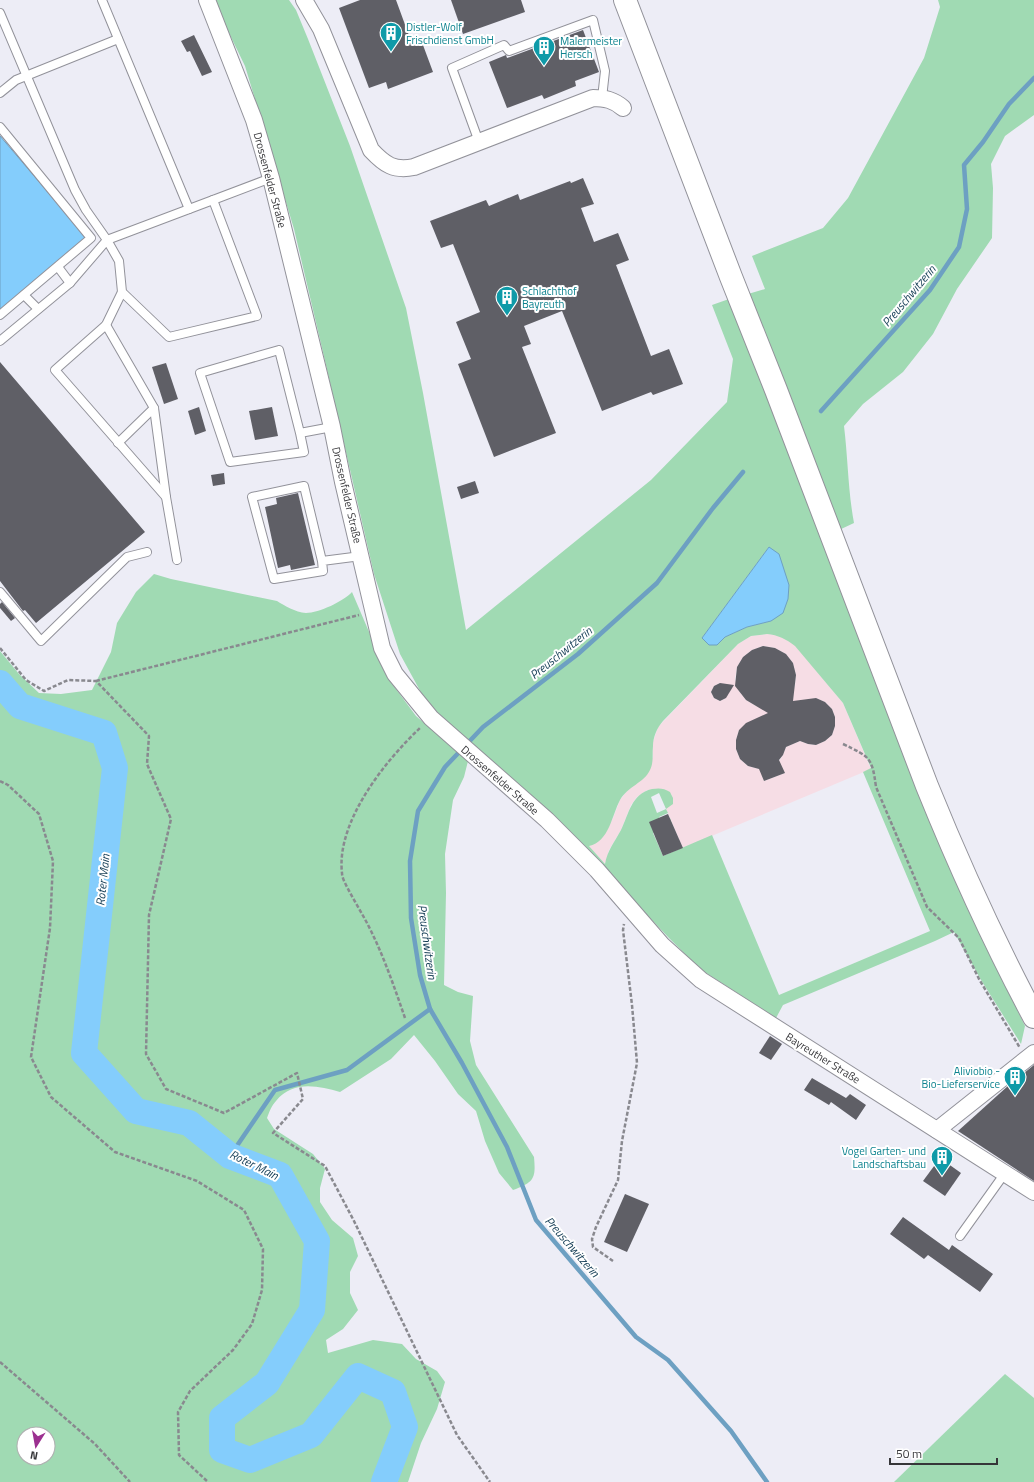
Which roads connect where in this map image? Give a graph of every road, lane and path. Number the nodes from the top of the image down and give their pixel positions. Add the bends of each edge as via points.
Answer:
1 (102, 0) edge
2 (207, 0) edge
3 (304, 0) edge
4 (625, 0) edge
5 (0, 13) edge
6 (118, 39) junction
7 (28, 76) junction
8 (0, 93) edge
9 (602, 98) junction
10 (622, 108) dead end
11 (0, 127) edge
12 (479, 142) junction
13 (271, 178) junction
14 (213, 200) junction
15 (189, 209) junction
16 (107, 240) junction
17 (58, 266) junction
18 (70, 283) junction
19 (122, 292) junction
20 (24, 295) junction
21 (38, 309) junction
22 (0, 316) edge
23 (106, 325) junction
24 (0, 329) edge
25 (3, 338) edge
26 (154, 408) junction
27 (332, 427) junction
28 (300, 433) junction
29 (118, 443) junction
30 (166, 498) junction
31 (147, 552) dead end
32 (361, 556) junction
33 (176, 560) dead end
34 (322, 561) junction
35 (0, 592) edge
36 (374, 611) junction
37 (0, 648) edge
38 (96, 681) junction
39 (434, 721) junction
40 (843, 744) dead end
41 (0, 781) edge
42 (627, 906) junction
43 (1034, 1017) edge
44 (405, 1018) dead end
45 (1030, 1055) edge
46 (938, 1130) junction
47 (1005, 1173) junction
48 (1034, 1192) edge
49 (960, 1236) dead end
50 (613, 1261) dead end
51 (0, 1362) edge
52 (130, 1482) edge
53 (208, 1482) edge
54 (490, 1482) edge

1 - 6 lane
2 - 13 street, Drossenfelder Straße via 254,120
3 - 12 street via 321,29 371,150 379,159 392,167 405,168
4 - 43 main road via 926,786 988,927
5 - 7 lane
6 - 7 lane
6 - 15 lane
7 - 8 lane via 16,80
7 - 16 lane via 75,190
9 - 10 street via 617,103
9 - 12 street via 593,98
9 - 12 lane via 604,71 593,20 509,51 504,45 452,68
11 - 17 lane via 91,238
13 - 14 lane
13 - 27 street, Drossenfelder Straße
14 - 15 lane
14 - 19 lane via 256,316 169,337
15 - 16 lane
16 - 18 lane
16 - 19 lane via 119,261
17 - 18 lane
17 - 20 lane
18 - 21 lane
19 - 23 lane
20 - 21 lane
20 - 22 lane
21 - 25 lane
23 - 26 lane
23 - 29 lane via 55,370
24 - 25 lane
26 - 29 lane
26 - 30 lane
27 - 28 lane
27 - 32 street, Drossenfelder Straße
28 - 28 lane via 304,452 230,462 200,373 279,350
29 - 30 lane
30 - 33 lane
31 - 35 lane via 127,557 41,641
32 - 34 lane
32 - 36 street, Drossenfelder Straße
34 - 34 lane via 304,486 252,497 274,579 323,571
36 - 38 path
36 - 39 street, Drossenfelder Straße via 382,648 395,674
37 - 38 path via 26,680 44,691 68,680
38 - 54 path via 149,736 147,764 171,819 149,915 146,1054 166,1089 224,1113 297,1073 303,1099 273,1133 326,1166 457,1435
39 - 42 street, Drossenfelder Straße via 547,820 597,870
39 - 44 path via 415,733 381,770 352,821 342,849 342,875 372,932
40 - 45 path via 862,753 871,762 876,787 927,907 959,938 1009,1032
41 - 53 path via 8,785 39,814 53,861 50,928 31,1057 51,1097 115,1152 197,1181 244,1210 263,1249 262,1290 252,1324 233,1350 190,1391 178,1412 179,1455
42 - 46 street, Bayreuther Straße via 662,945 701,980
42 - 50 path via 623,930 637,1063 622,1140 618,1180 592,1239 593,1247
45 - 46 street
46 - 47 street, Bayreuther Straße
47 - 48 street, Bayreuther Straße
47 - 49 lane
51 - 52 path via 95,1444

